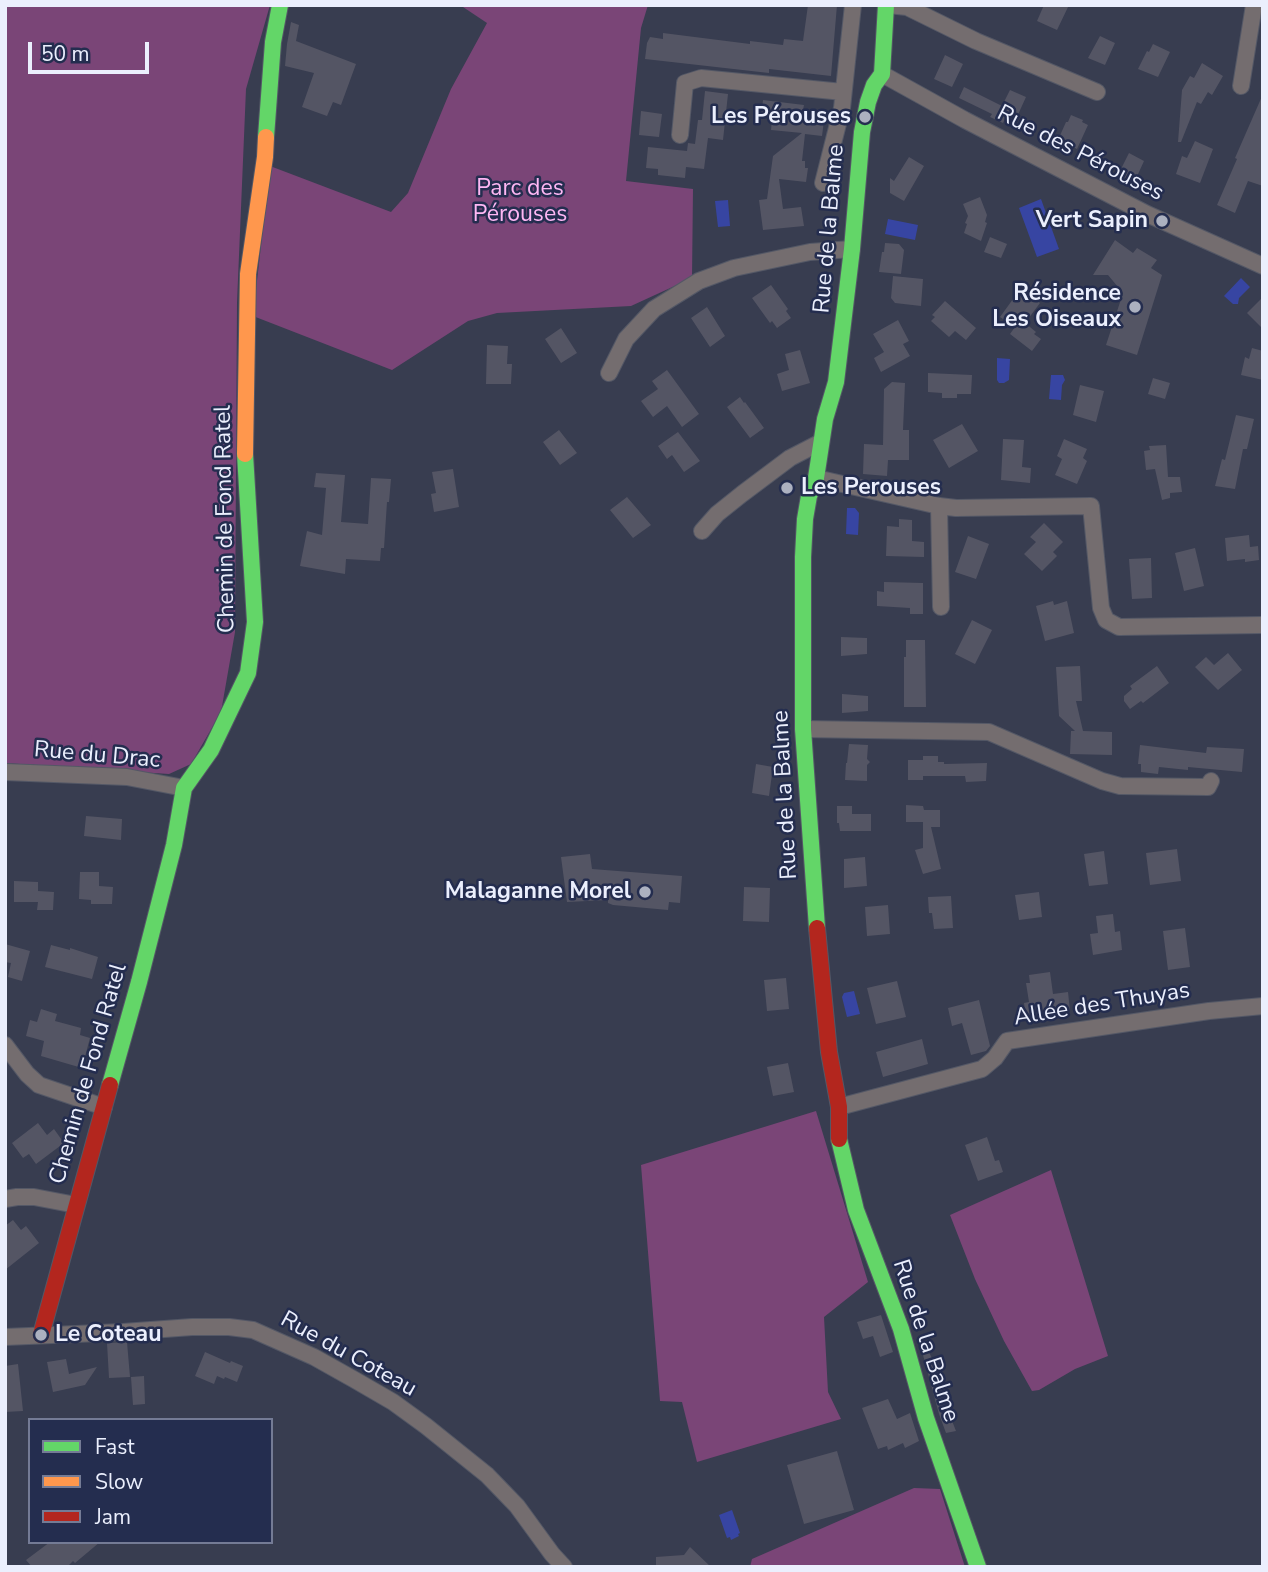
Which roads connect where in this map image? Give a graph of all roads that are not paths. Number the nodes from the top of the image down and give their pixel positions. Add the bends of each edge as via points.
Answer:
1 (280, 5) edge
2 (853, 5) edge
3 (887, 5) edge
4 (1254, 5) edge
5 (881, 74) junction
6 (1241, 86) dead end
7 (843, 92) junction
8 (1097, 92) dead end
9 (680, 135) dead end
10 (822, 183) dead end
11 (852, 249) junction
12 (1263, 267) edge
13 (609, 373) dead end
14 (821, 442) junction
15 (816, 478) junction
16 (939, 506) junction
17 (702, 531) dead end
18 (942, 607) dead end
19 (1263, 625) edge
20 (803, 729) junction
21 (5, 772) edge
22 (1211, 781) dead end
23 (184, 788) junction
24 (1263, 1006) edge
25 (5, 1045) edge
26 (104, 1107) junction
27 (839, 1107) junction
28 (5, 1199) edge
29 (76, 1205) junction
30 (41, 1335) junction
31 (5, 1337) edge
32 (564, 1567) edge
33 (978, 1567) edge

1 - 23 street, Chemin de Fond Ratel via 248,274 245,465 255,622 248,673 211,750
2 - 7 street
3 - 5 street, Rue de la Balme
3 - 8 street via 907,7
4 - 6 street
5 - 11 street, Rue de la Balme via 868,102 862,132
5 - 12 street, Rue des Pérouses via 1147,214
7 - 9 street via 701,78 685,83
7 - 10 street
11 - 13 street via 810,252 734,268 699,281 654,309 626,340
11 - 14 street, Rue de la Balme via 836,382
14 - 15 street, Rue de la Balme
14 - 17 street via 790,458 717,514
15 - 16 street
15 - 20 street, Rue de la Balme via 809,496 803,557
16 - 18 street
16 - 19 street via 1091,506 1106,620 1119,627
20 - 22 street via 989,732 1120,786 1208,788
20 - 27 street, Rue de la Balme via 818,944
21 - 23 street, Rue du Drac via 127,777
23 - 26 street, Chemin de Fond Ratel via 174,845
24 - 27 street, Allée des Thuyas via 1007,1041 982,1069
25 - 26 street via 39,1084
26 - 29 street, Chemin de Fond Ratel
27 - 33 street, Rue de la Balme via 839,1139 856,1210 901,1329 926,1418
28 - 29 street via 34,1197
29 - 30 street, Chemin de Fond Ratel
30 - 31 street, Rue du Coteau
30 - 32 street, Rue du Coteau via 229,1327 253,1330 314,1357 393,1402 487,1475

